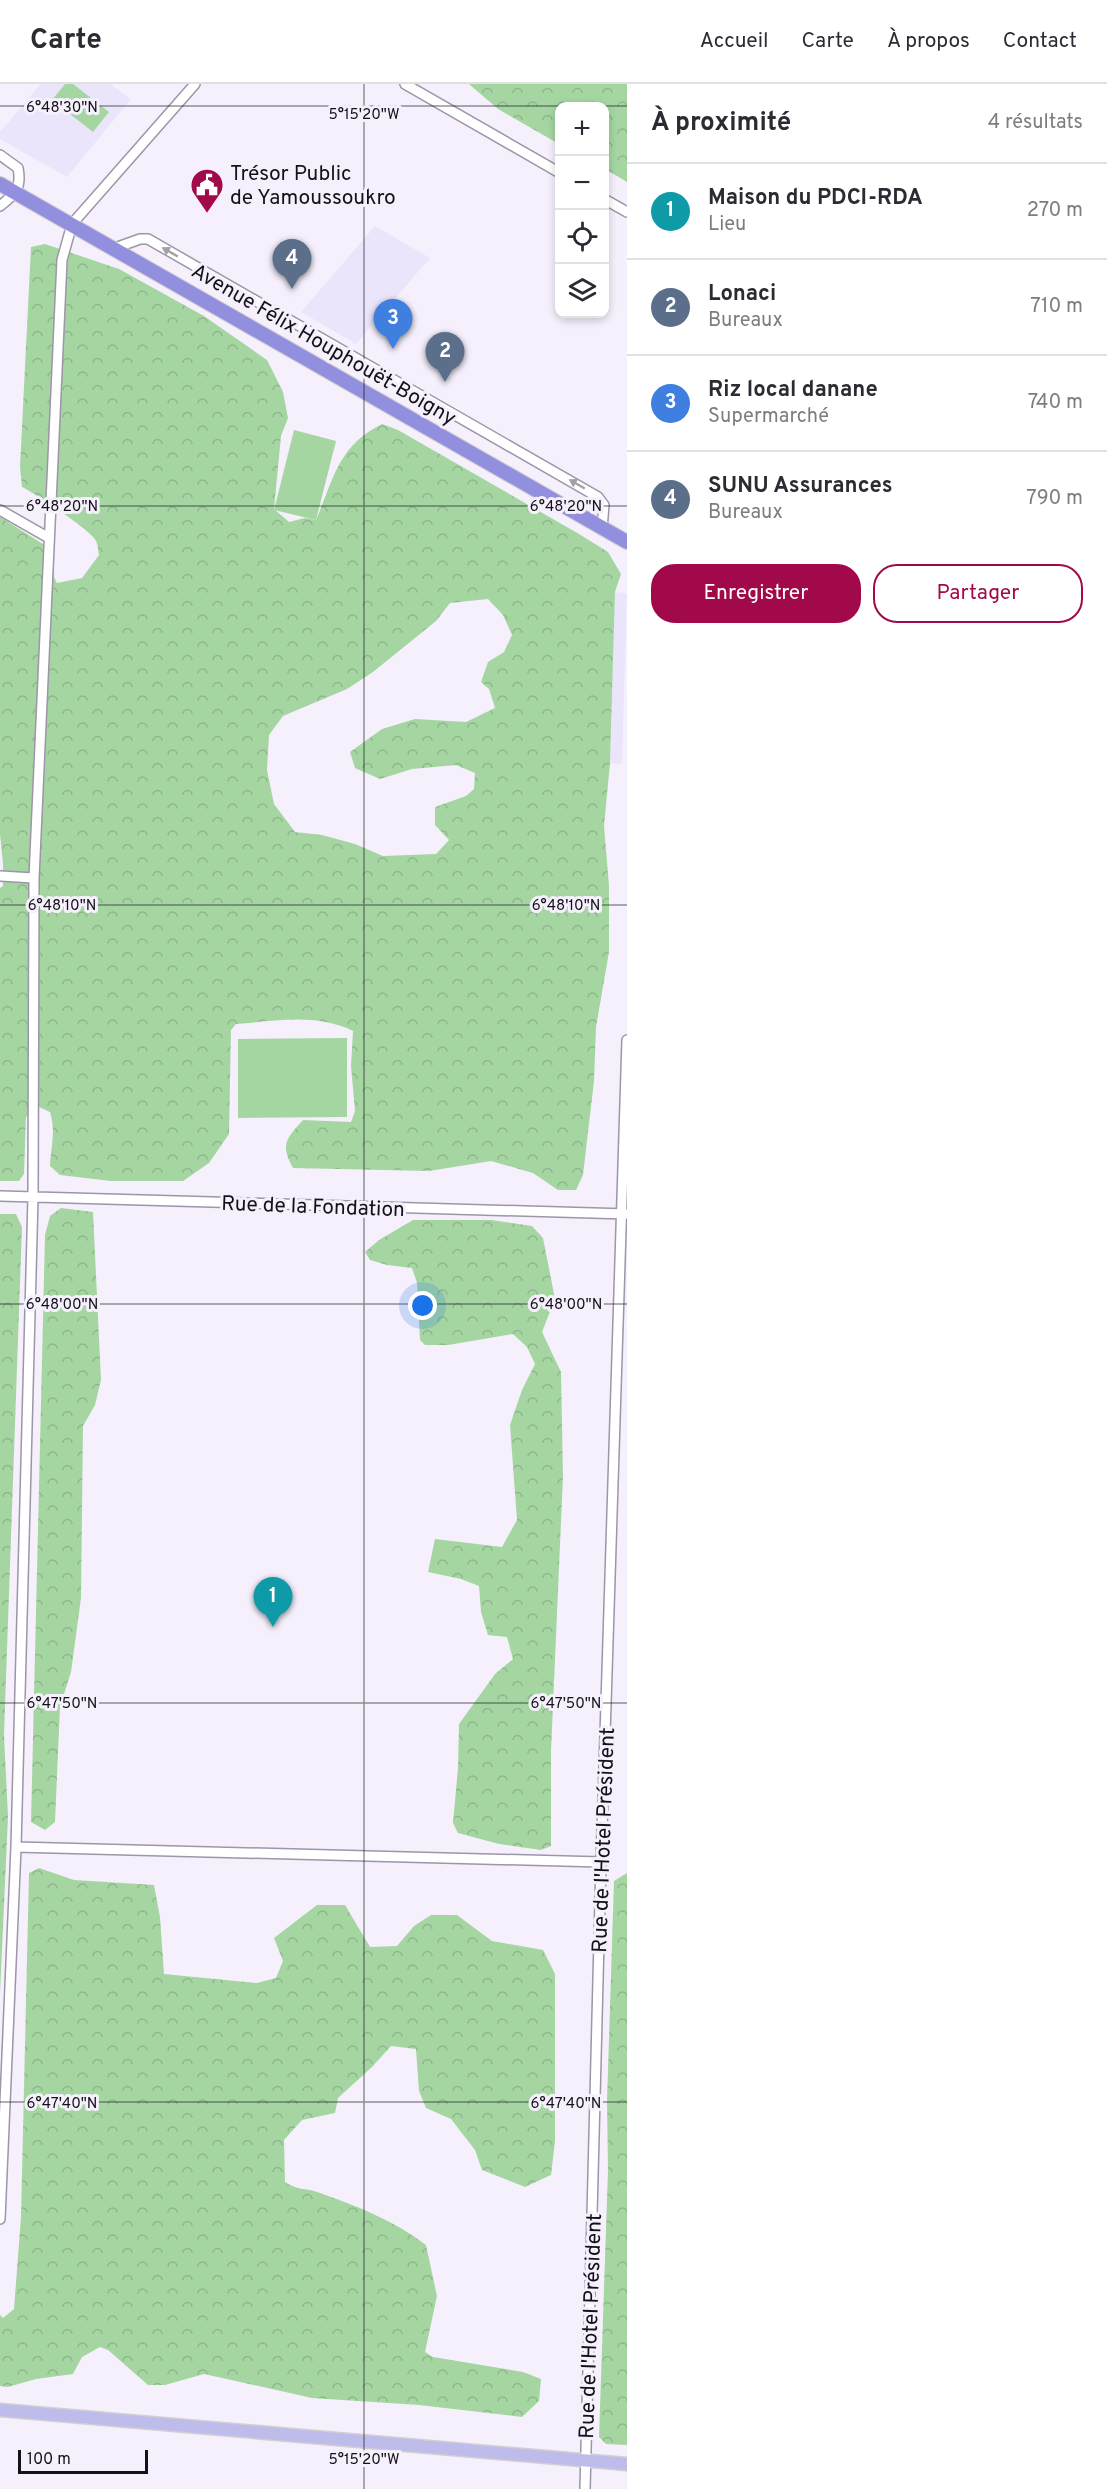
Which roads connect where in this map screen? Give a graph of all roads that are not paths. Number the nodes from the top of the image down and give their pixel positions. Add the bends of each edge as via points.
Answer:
1 (195, 84) edge
2 (405, 84) edge
3 (0, 155) edge
4 (555, 170) edge
5 (0, 184) edge
6 (16, 193) junction
7 (609, 202) edge
8 (0, 206) edge
9 (627, 212) edge
10 (72, 224) junction
11 (115, 248) junction
12 (0, 510) edge
13 (602, 529) junction
14 (49, 538) junction
15 (627, 542) edge
16 (0, 876) edge
17 (34, 878) junction
18 (627, 1040) edge
19 (0, 1196) edge
20 (33, 1197) junction
21 (625, 1214) edge
22 (15, 1846) junction
23 (601, 1862) junction
24 (0, 2219) edge
25 (0, 2410) edge
26 (586, 2460) junction
27 (627, 2464) edge
28 (585, 2489) edge

1 - 10 street
2 - 4 street
3 - 6 street via 18,168
5 - 6 highway, Avenue Félix Houphouët-Boigny
6 - 8 street
6 - 10 highway, Avenue Félix Houphouët-Boigny
7 - 9 street
10 - 11 highway, Avenue Félix Houphouët-Boigny
10 - 14 street via 62,260
11 - 13 highway, Avenue Félix Houphouët-Boigny
13 -> 11 street via 603,505 598,496 148,239
12 - 14 street
13 - 15 highway, Avenue Félix Houphouët-Boigny
14 - 17 street
16 - 17 street
17 - 20 street
18 - 21 street, Rue de l'Hotel Président
19 - 20 street, Rue de la Fondation
20 - 21 street, Rue de la Fondation
20 - 22 street
21 - 23 street, Rue de l'Hotel Président
22 - 23 street
22 - 24 street
23 - 26 street, Rue de l'Hotel Président
25 - 26 main road
26 - 27 main road
26 - 28 street, Rue de l'Hotel Président

